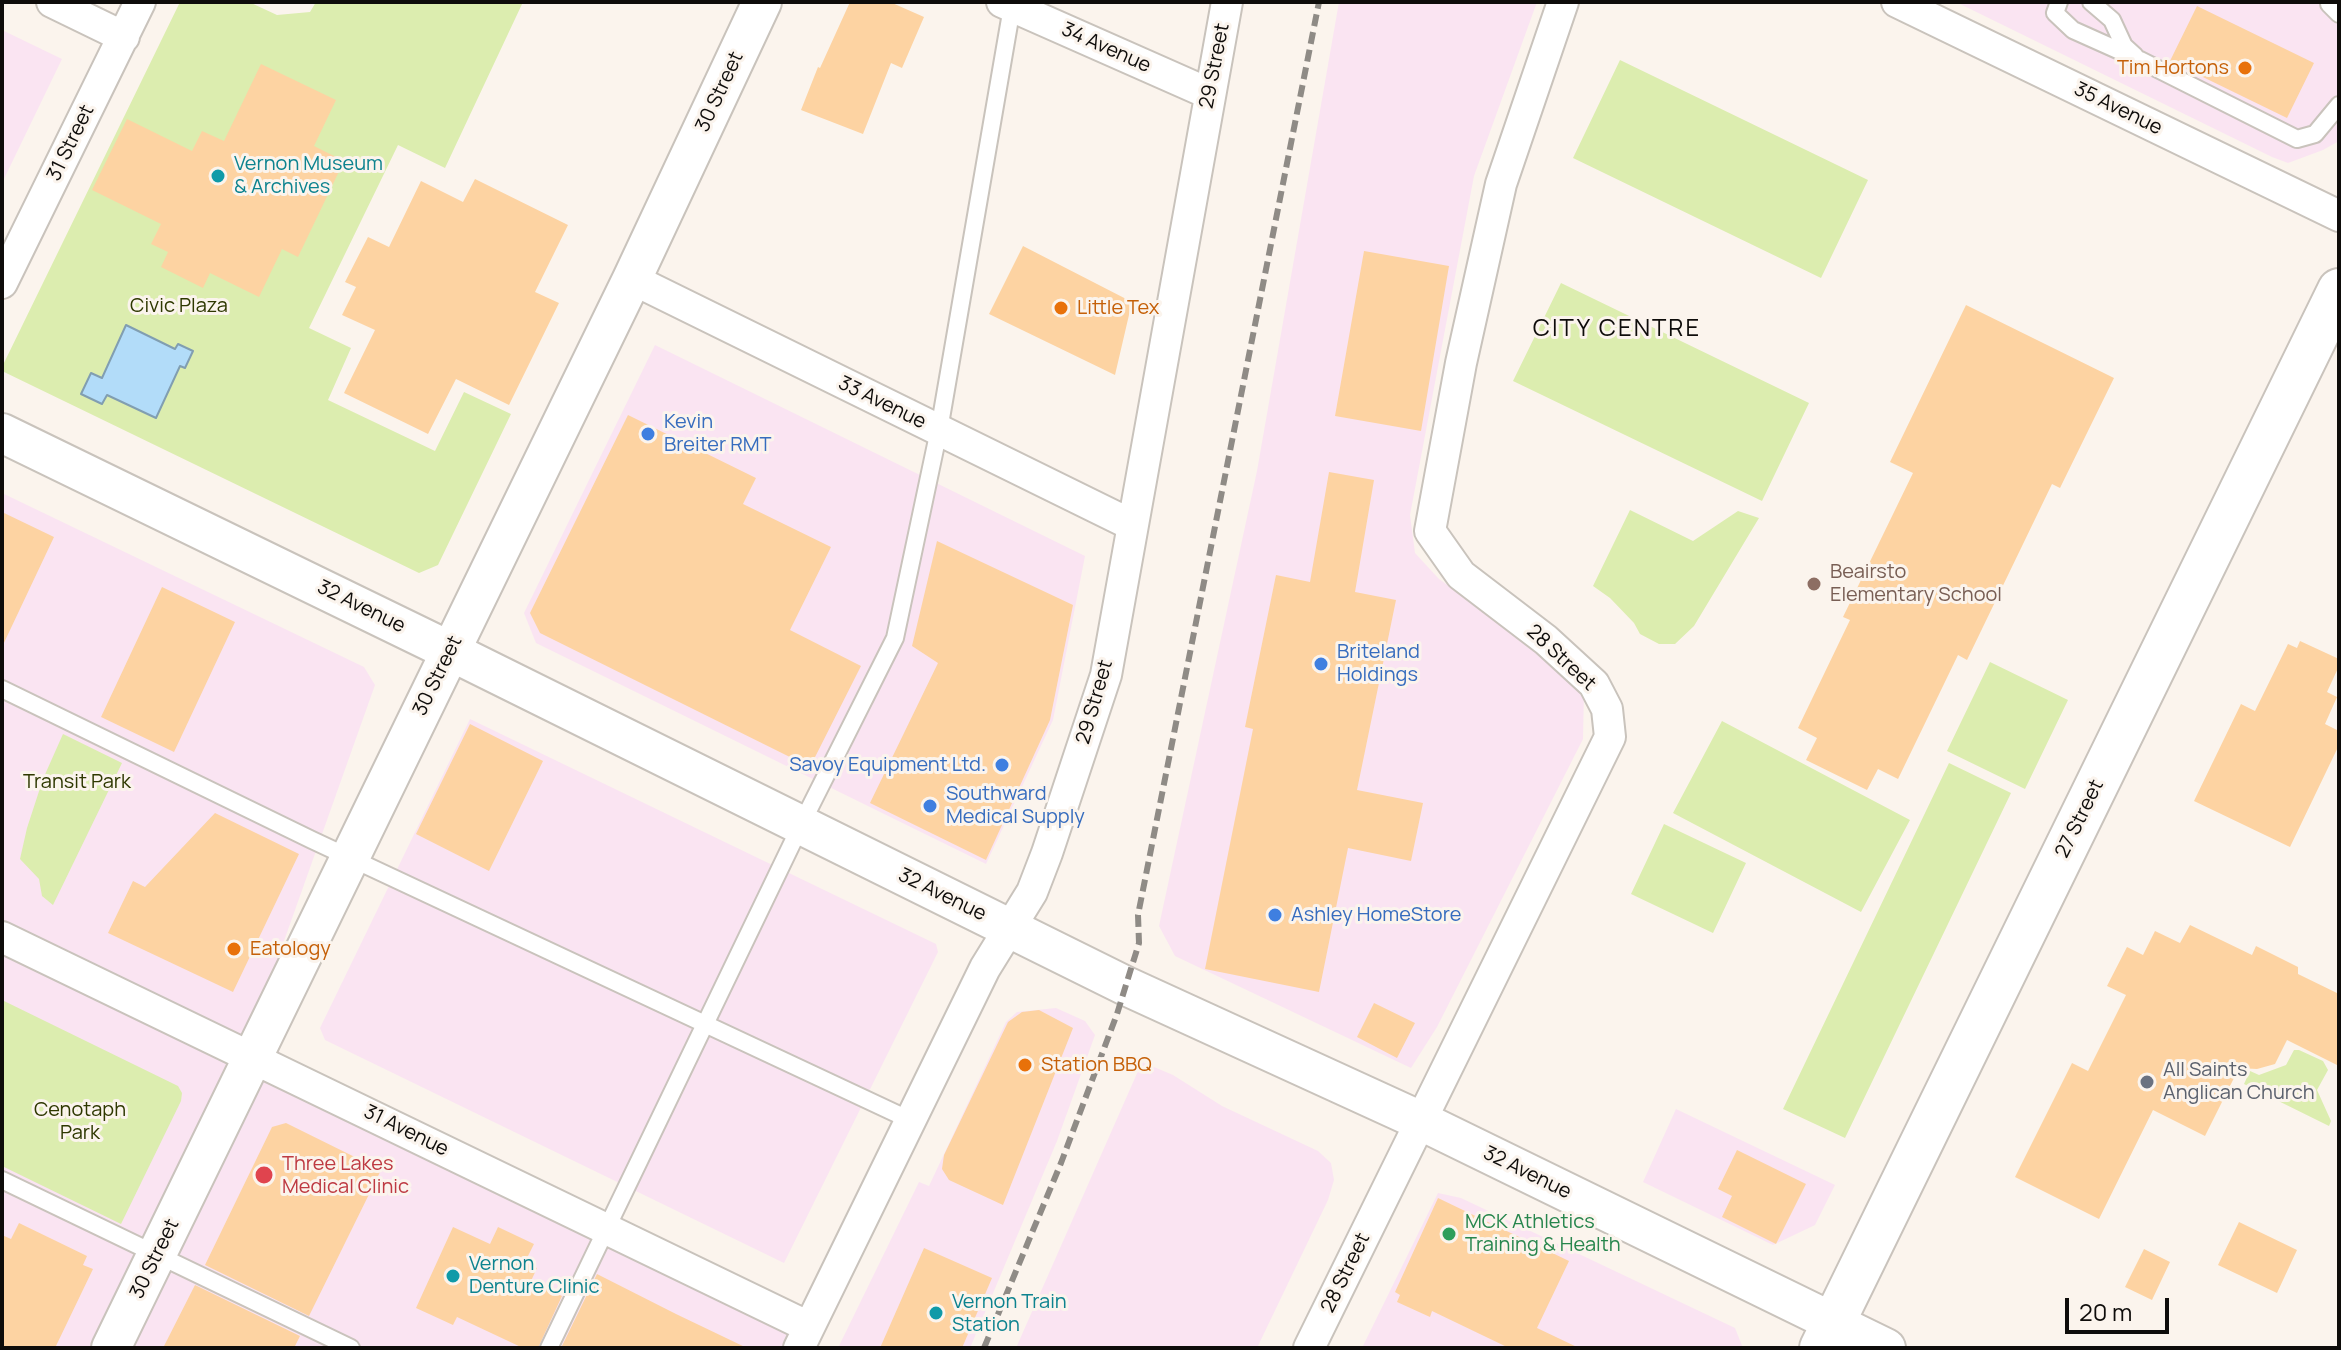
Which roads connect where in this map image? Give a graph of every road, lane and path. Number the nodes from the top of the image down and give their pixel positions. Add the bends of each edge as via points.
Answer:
1 (52, 2) edge
2 (140, 2) edge
3 (762, 2) edge
4 (1227, 2) edge
5 (1563, 2) edge
6 (1897, 2) edge
7 (2059, 2) edge
8 (2091, 2) edge
9 (1007, 4) edge
10 (124, 37) junction
11 (2140, 60) junction
12 (1210, 94) junction
13 (2339, 105) edge
14 (2339, 216) edge
15 (632, 279) junction
16 (2, 283) edge
17 (2339, 290) edge
18 (939, 430) junction
19 (2, 433) edge
20 (1132, 525) junction
21 (450, 651) junction
22 (2, 689) edge
23 (801, 825) junction
24 (351, 858) junction
25 (1010, 929) junction
26 (2, 937) edge
27 (706, 1024) junction
28 (254, 1058) junction
29 (910, 1120) junction
30 (1421, 1121) junction
31 (2, 1180) edge
32 (607, 1229) junction
33 (157, 1255) junction
34 (1827, 1335) edge
35 (804, 1337) edge
36 (111, 1348) edge
37 (351, 1348) edge
38 (549, 1348) edge
39 (1309, 1348) edge
40 (1886, 1348) edge

1 - 10 street
2 - 10 street, 31 Street
3 - 15 street, 30 Street
4 - 12 street, 29 Street
5 - 30 street, 28 Street via 1501,184 1430,531 1461,575 1594,684 1607,709 1610,737
6 - 14 street, 35 Avenue
7 - 11 lane via 2055,13 2073,30
8 - 11 lane via 2112,20 2124,46
9 - 12 street, 34 Avenue
9 - 18 lane
10 - 16 street, 31 Street
11 - 13 lane via 2297,139 2315,134
12 - 20 street, 29 Street
15 - 18 street, 33 Avenue
15 - 21 street, 30 Street
17 - 34 main road, 27 Street
18 - 20 street, 33 Avenue
18 - 23 lane via 895,638
19 - 21 street, 32 Avenue
20 - 25 street, 29 Street via 1106,675 1047,853
21 - 23 street, 32 Avenue
21 - 24 street, 30 Street
22 - 24 lane
23 - 25 street, 32 Avenue
23 - 27 lane
24 - 27 lane
24 - 28 street, 30 Street
25 - 29 street, 29 Street via 985,968
25 - 30 street, 32 Avenue
26 - 28 street, 31 Avenue
27 - 29 lane
27 - 32 lane
28 - 32 street, 31 Avenue
28 - 33 street, 30 Street
29 - 35 street, 29 Street
30 - 34 street, 32 Avenue
30 - 39 street, 28 Street
31 - 33 lane
32 - 35 street, 31 Avenue
32 - 38 lane
33 - 36 street, 30 Street
33 - 37 lane
34 - 40 street, 32 Avenue

